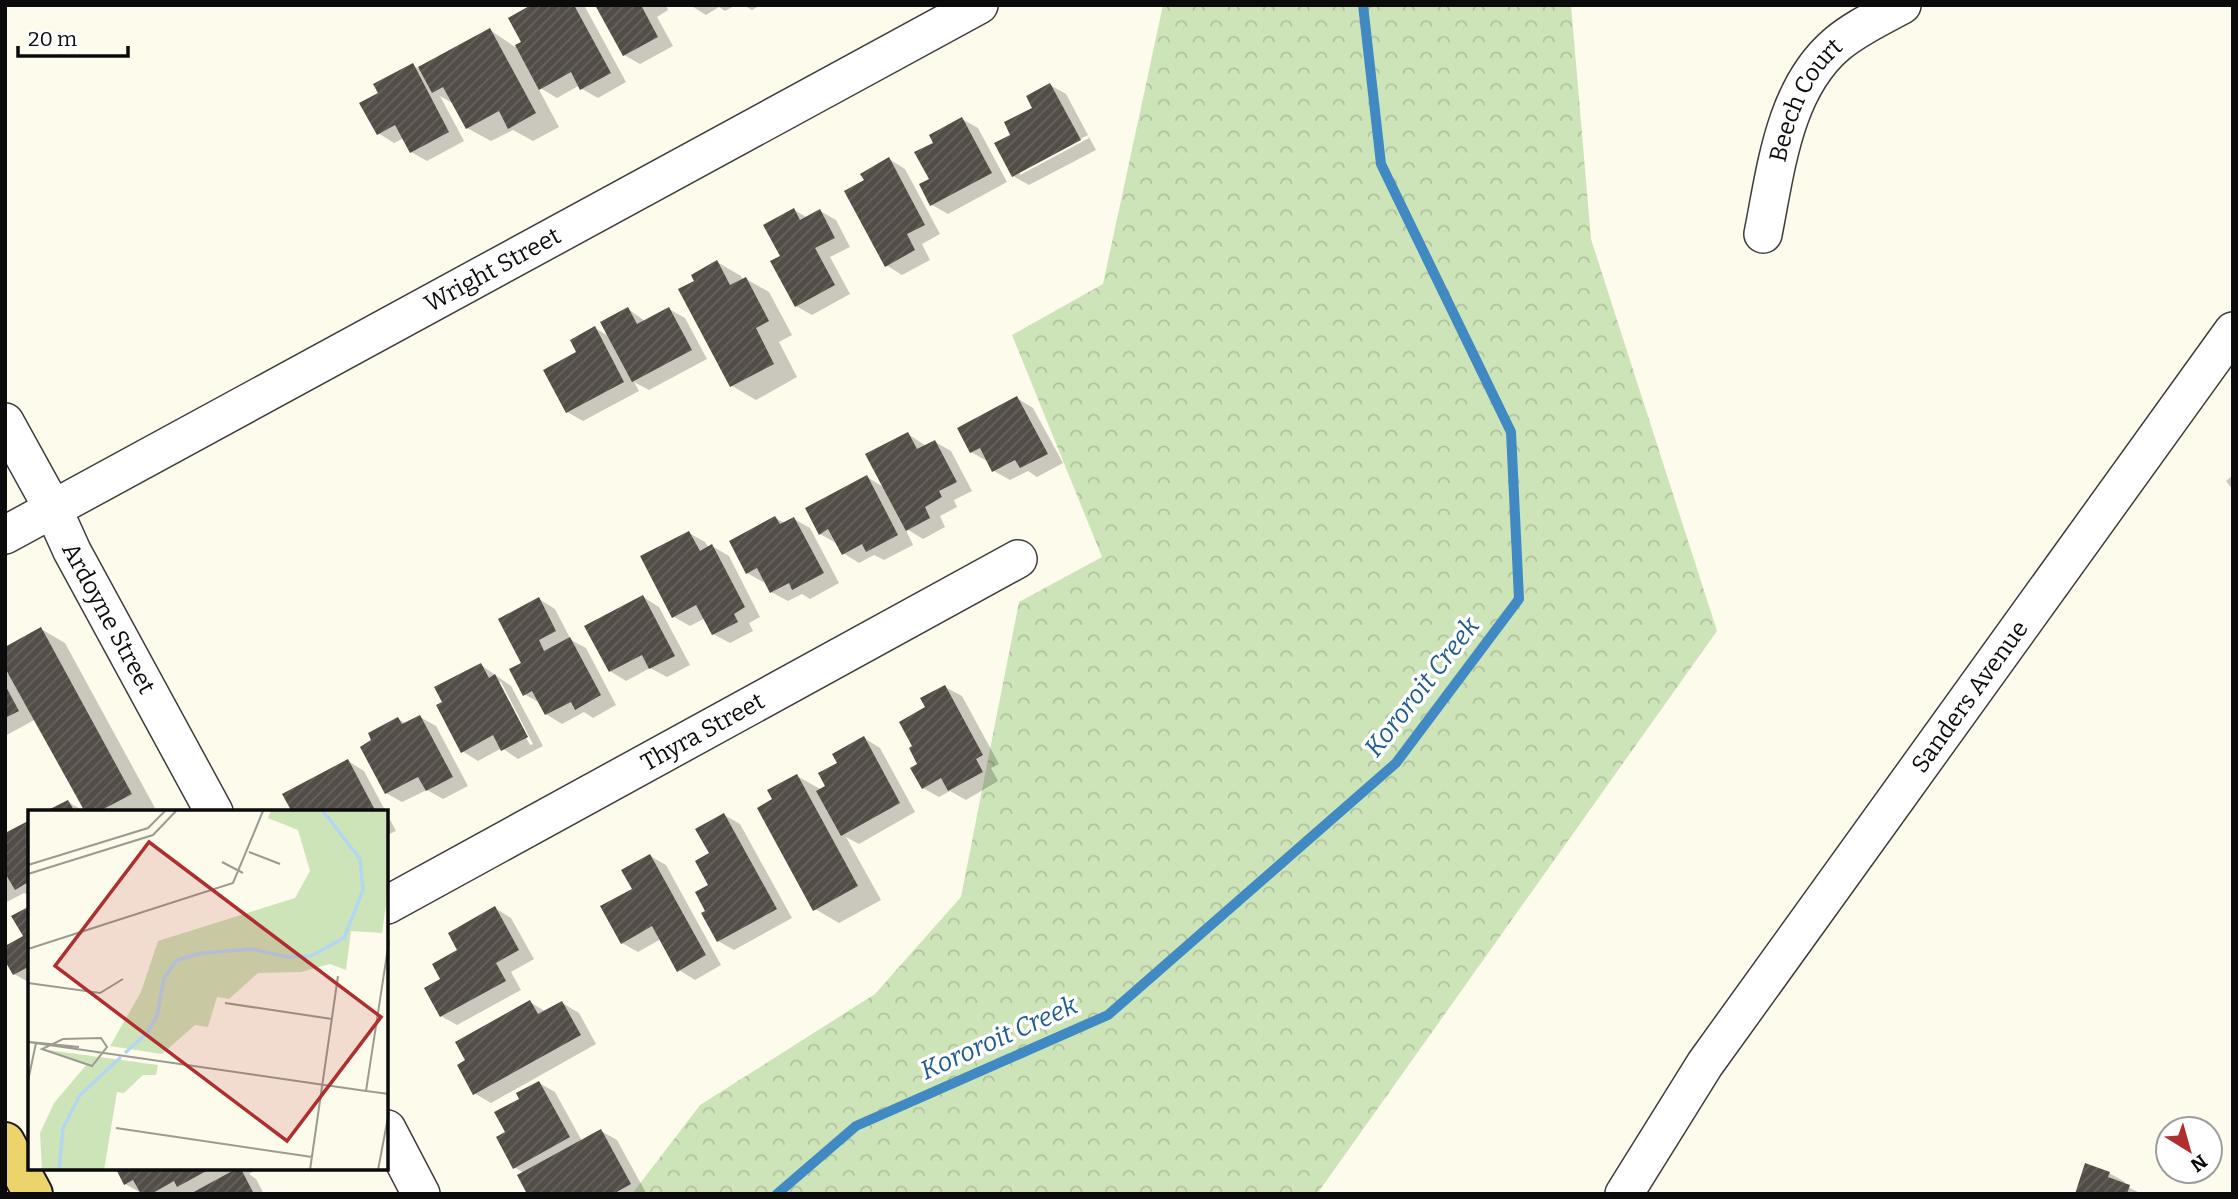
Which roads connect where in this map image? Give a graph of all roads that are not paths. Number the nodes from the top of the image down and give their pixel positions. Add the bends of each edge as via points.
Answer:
1 (979, 5) edge
2 (1902, 5) edge
3 (1763, 233) dead end
4 (2233, 331) edge
5 (5, 422) edge
6 (53, 509) junction
7 (5, 535) edge
8 (1018, 559) dead end
9 (214, 810) edge
10 (388, 904) edge
11 (1705, 1064) junction
12 (388, 1131) edge
13 (5, 1142) edge
14 (33, 1194) edge
15 (421, 1194) edge
16 (1597, 1194) edge
17 (1624, 1194) edge

1 - 6 street, Wright Street
2 - 3 street, Beech Court via 1838,43 1807,81 1781,149
4 - 11 street, Sanders Avenue
5 - 6 street, Ardoyne Street
6 - 7 street, Wright Street
6 - 9 street, Ardoyne Street
8 - 10 street, Thyra Street
11 - 16 street, Sanders Avenue via 1632,1145
11 - 17 street, Sanders Avenue
12 - 15 street
13 - 14 main road

